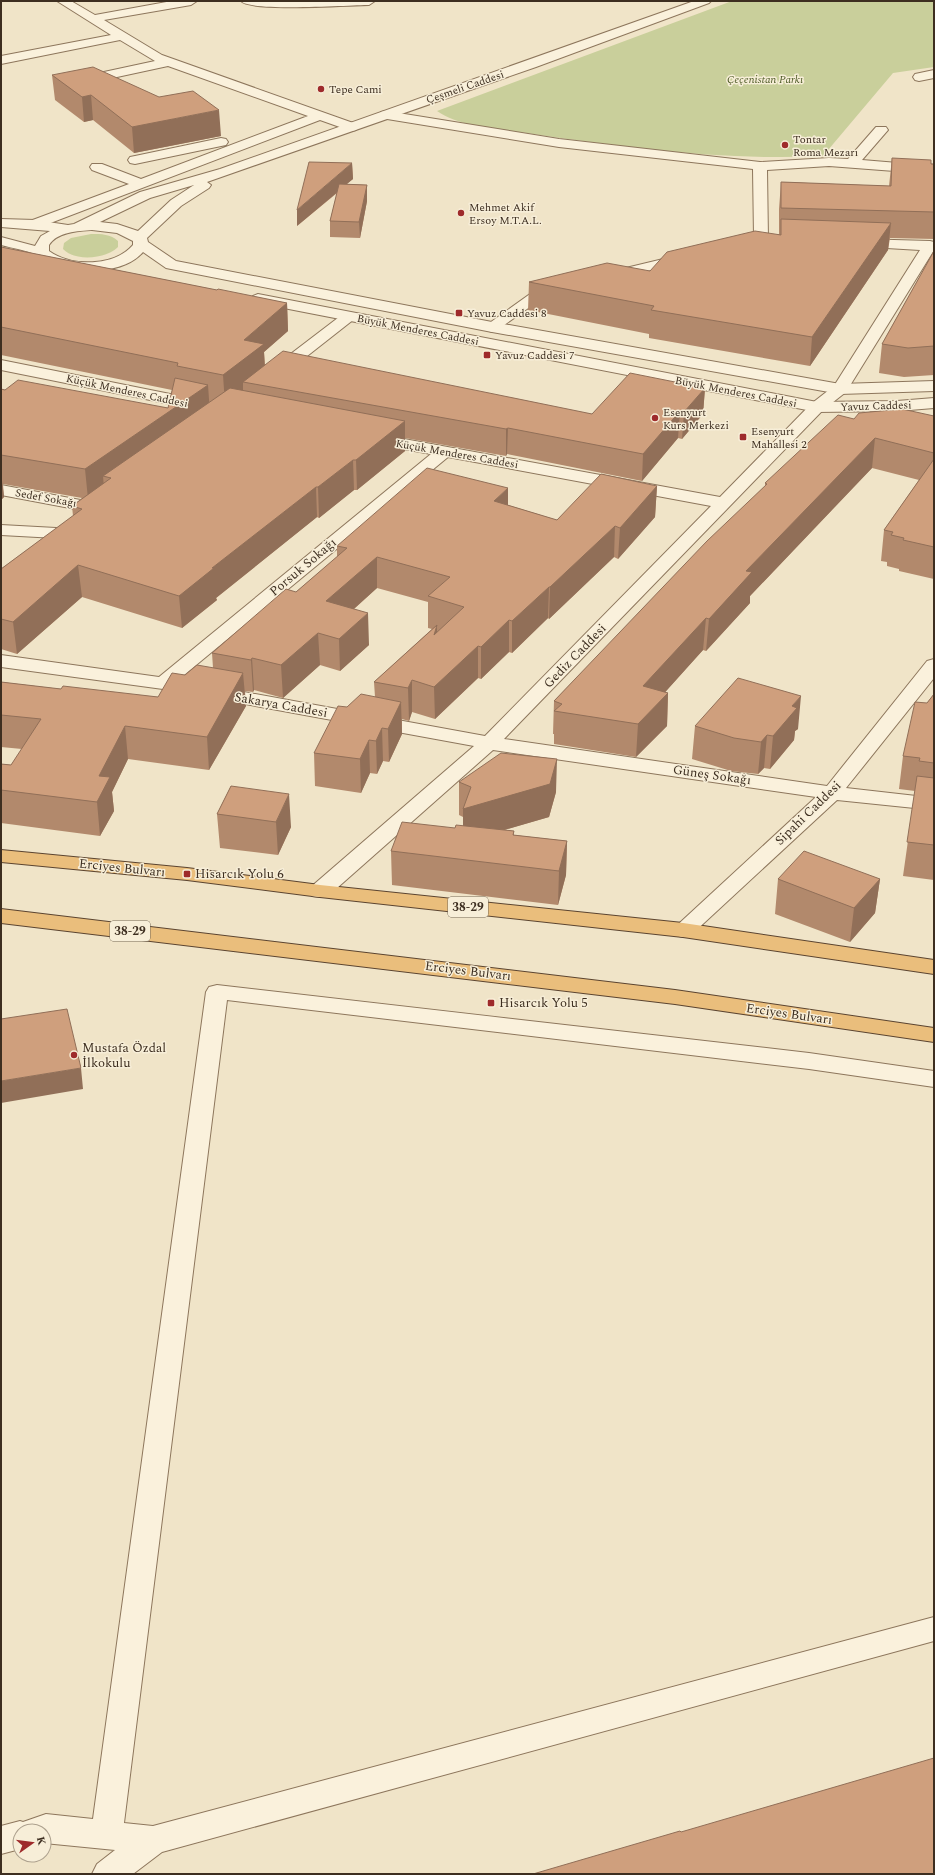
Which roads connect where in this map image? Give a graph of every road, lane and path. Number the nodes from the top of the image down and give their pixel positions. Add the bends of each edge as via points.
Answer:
1 (63, 1) edge
2 (191, 1) edge
3 (247, 1) edge
4 (369, 1) edge
5 (705, 1) edge
6 (92, 19) junction
7 (122, 36) junction
8 (1, 60) edge
9 (169, 62) junction
10 (934, 74) edge
11 (919, 77) dead end
12 (66, 84) edge
13 (386, 115) junction
14 (320, 116) junction
15 (352, 127) junction
16 (289, 128) junction
17 (881, 130) dead end
18 (134, 160) edge
19 (852, 164) junction
20 (760, 166) junction
21 (97, 167) dead end
22 (934, 170) edge
23 (225, 172) junction
24 (142, 184) junction
25 (1, 223) edge
26 (35, 224) junction
27 (73, 228) junction
28 (761, 240) junction
29 (776, 240) edge
30 (1, 241) edge
31 (140, 241) junction
32 (846, 243) edge
33 (932, 245) edge
34 (731, 247) edge
35 (42, 252) junction
36 (701, 254) edge
37 (89, 265) junction
38 (127, 273) edge
39 (595, 280) edge
40 (572, 285) edge
41 (242, 296) edge
42 (348, 317) junction
43 (492, 327) junction
44 (1, 365) edge
45 (264, 383) edge
46 (934, 386) edge
47 (840, 389) junction
48 (934, 403) edge
49 (817, 407) junction
50 (212, 408) edge
51 (359, 436) edge
52 (444, 452) junction
53 (1, 490) edge
54 (725, 503) junction
55 (66, 526) junction
56 (1, 530) edge
57 (38, 548) edge
58 (1, 661) edge
59 (934, 665) edge
60 (163, 683) junction
61 (490, 743) junction
62 (832, 793) junction
63 (934, 804) edge
64 (1, 856) edge
65 (320, 891) junction
66 (5, 917) edge
67 (683, 930) junction
68 (934, 967) edge
69 (934, 1035) edge
70 (934, 1079) edge
71 (934, 1629) edge
72 (52, 1829) edge
73 (106, 1835) junction
74 (12, 1837) edge
75 (1, 1840) edge
76 (153, 1840) junction
77 (108, 1874) edge

1 - 6 street
2 - 6 street
3 - 4 street via 286,4
5 - 13 street, Çeşmeli Caddesi
6 - 7 street
7 - 8 street
7 - 9 street
9 - 12 street
9 - 14 street
10 - 11 street
13 - 15 street, Çeşmeli Caddesi
13 - 20 street via 559,143
14 - 15 street
14 - 16 street
15 - 23 street, Çeşmeli Caddesi
16 - 18 street
16 - 24 street
17 - 19 street
19 - 20 street via 829,162
19 - 22 street
20 - 28 street
21 - 24 street
23 - 27 street, Çeşmeli Caddesi via 145,195
23 - 31 street, Çeşmeli Caddesi via 176,203
24 - 26 street
25 - 26 street
26 - 27 street
27 - 31 street, Büyük Menderes Caddesi via 116,227 126,230
27 - 35 street, Çeşmeli Caddesi via 48,237 43,242
28 - 29 street
28 - 34 street
30 - 35 street
31 - 37 street, Çeşmeli Caddesi via 134,254 109,263
31 - 43 street, Büyük Menderes Caddesi via 171,265
32 - 33 street
33 - 47 street, Gediz Caddesi
35 - 37 street via 54,261
36 - 39 street
37 - 38 street
40 - 43 street via 542,292
41 - 42 street, Büyük Menderes Caddesi
42 - 45 street
42 - 49 street, Büyük Menderes Caddesi
43 - 47 street, Büyük Menderes Caddesi
44 - 50 street, Küçük Menderes Caddesi
46 - 47 street, Yavuz Caddesi
47 - 49 street, Gediz Caddesi
48 - 49 street, Yavuz Caddesi
49 - 54 street, Gediz Caddesi
51 - 52 street, Küçük Menderes Caddesi
52 - 54 street, Küçük Menderes Caddesi
52 - 60 street, Porsuk Sokağı
53 - 55 street, Sedef Sokağı via 97,502
54 - 61 street, Gediz Caddesi
55 - 56 street
55 - 57 street
58 - 60 street, Sakarya Caddesi
59 - 62 street, Sipahi Caddesi
60 - 61 street, Sakarya Caddesi
61 - 62 street, Güneş Sokağı
61 - 65 street, Gediz Caddesi
62 - 63 street, Güneş Sokağı
62 - 67 street, Sipahi Caddesi
64 - 65 highway, Erciyes Bulvarı / 38-29 via 187,874
65 - 67 highway, Erciyes Bulvarı / 38-29
66 - 69 highway, Erciyes Bulvarı / 38-29 via 675,997
67 - 68 highway, Erciyes Bulvarı / 38-29
70 - 73 street via 801,1060 217,992
71 - 76 street
72 - 73 street
73 - 76 street
74 - 75 street
76 - 77 street

